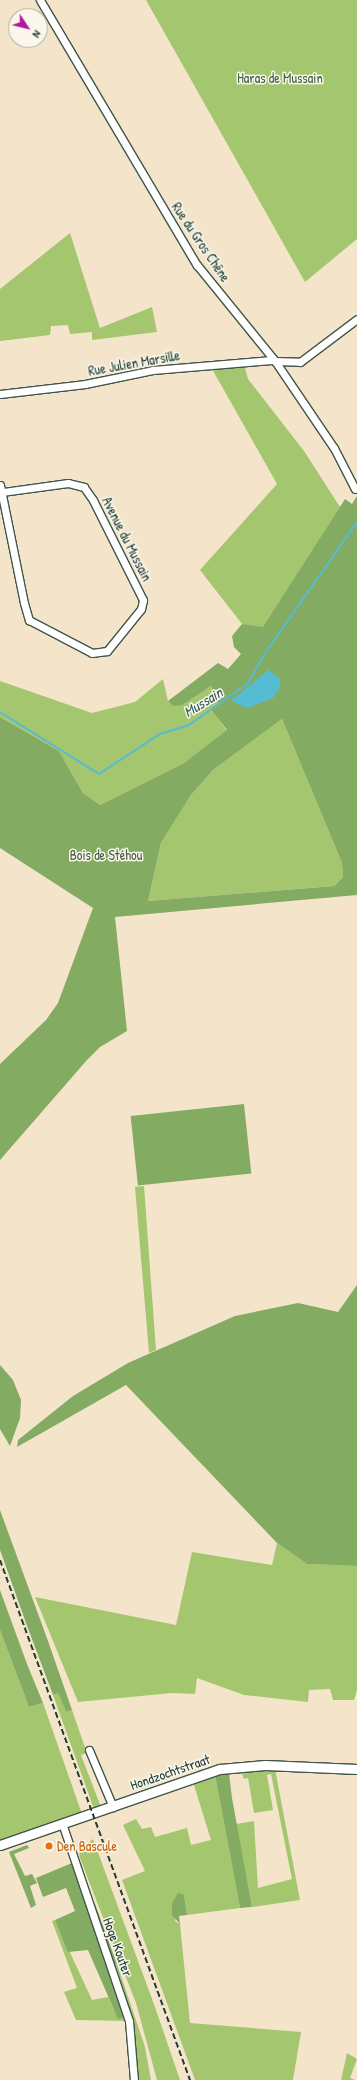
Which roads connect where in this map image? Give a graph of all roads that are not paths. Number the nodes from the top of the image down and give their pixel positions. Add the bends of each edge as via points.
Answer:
1 (40, 0) edge
2 (357, 319) edge
3 (273, 360) junction
4 (0, 394) edge
5 (1, 488) edge
6 (355, 489) dead end
7 (89, 1750) dead end
8 (357, 1769) edge
9 (113, 1807) junction
10 (63, 1826) junction
11 (0, 1845) edge
12 (134, 2080) edge

1 - 3 street, Rue du Gros Chêne via 197,265
2 - 3 street, Rue Julien Marsille via 300,362
3 - 4 street, Rue Julien Marsille via 153,370 70,387
3 - 6 street, Rue du Gros Chêne via 334,448
5 - 5 street, Avenue du Mussain via 29,620 92,653 107,651 141,609 143,600 93,500 84,487 68,483
7 - 9 street
8 - 9 street, Hondzochtstraat via 265,1765 220,1769
9 - 10 street, Hondzochtstraat
10 - 11 street, Hondzochtstraat
10 - 12 street, Hoge Kouter via 129,2021

